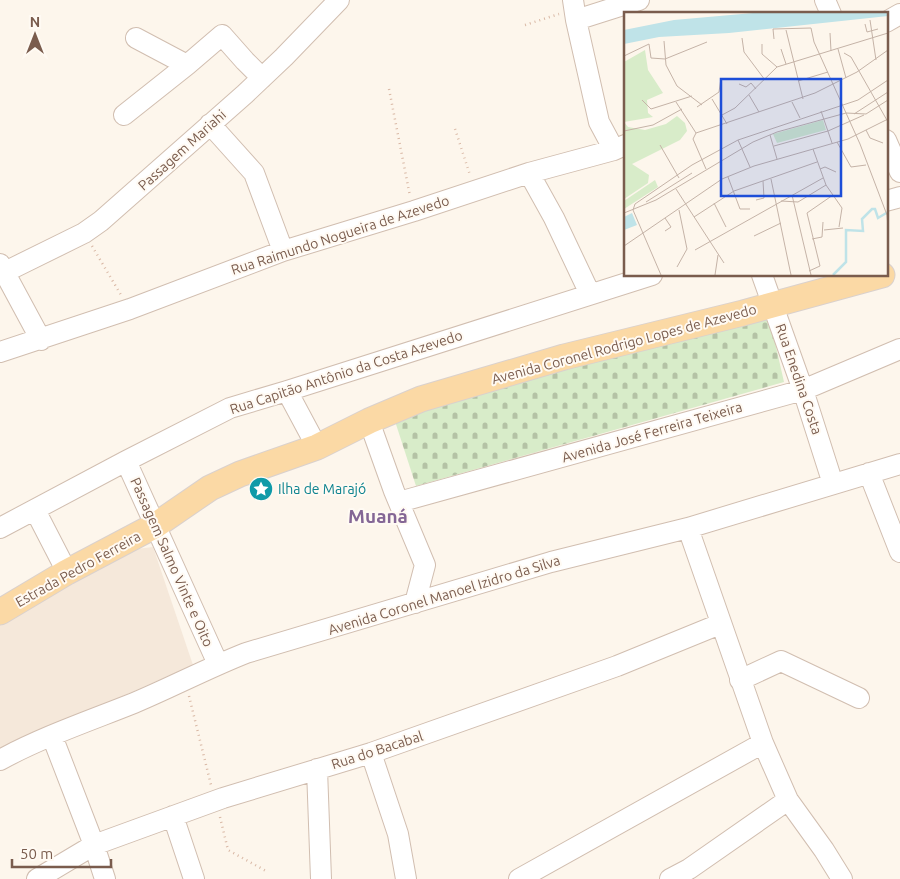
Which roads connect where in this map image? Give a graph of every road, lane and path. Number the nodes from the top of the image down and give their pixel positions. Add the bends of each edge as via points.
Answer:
1 (639, 0) edge
2 (825, 0) edge
3 (331, 3) edge
4 (574, 10) edge
5 (830, 12) edge
6 (900, 14) edge
7 (888, 21) edge
8 (525, 25) dead end
9 (136, 38) dead end
10 (187, 65) junction
11 (262, 78) junction
12 (389, 89) dead end
13 (124, 115) dead end
14 (210, 124) junction
15 (455, 129) dead end
16 (888, 145) edge
17 (619, 147) edge
18 (900, 172) edge
19 (529, 173) junction
20 (474, 191) junction
21 (414, 211) junction
22 (84, 234) junction
23 (283, 251) junction
24 (2, 268) edge
25 (649, 276) edge
26 (762, 276) edge
27 (878, 276) edge
28 (590, 294) junction
29 (774, 304) junction
30 (130, 309) junction
31 (41, 340) junction
32 (900, 349) edge
33 (0, 352) edge
34 (803, 390) junction
35 (287, 392) junction
36 (369, 421) junction
37 (317, 447) junction
38 (126, 461) junction
39 (900, 464) edge
40 (869, 474) junction
41 (833, 484) junction
42 (399, 502) junction
43 (35, 510) junction
44 (156, 526) junction
45 (0, 528) edge
46 (688, 528) junction
47 (900, 552) edge
48 (67, 572) junction
49 (415, 603) junction
50 (0, 612) edge
51 (720, 624) junction
52 (218, 664) junction
53 (740, 680) junction
54 (860, 698) dead end
55 (52, 736) junction
56 (763, 743) junction
57 (371, 753) junction
58 (0, 760) edge
59 (317, 769) junction
60 (788, 800) junction
61 (173, 816) junction
62 (94, 845) junction
63 (529, 876) edge
64 (837, 878) edge
65 (37, 879) edge
66 (106, 879) edge
67 (194, 879) edge
68 (322, 879) edge
69 (406, 879) edge
70 (670, 879) edge

1 - 4 street
2 - 5 street
3 - 11 street, Passagem Mariahi
4 - 8 path
4 - 17 street via 600,122
6 - 7 street
9 - 10 street
10 - 11 street via 222,35
10 - 13 street
11 - 14 street, Passagem Mariahi
12 - 21 path
14 - 22 street, Passagem Mariahi
14 - 23 street via 254,173
15 - 20 path
16 - 18 street
17 - 19 street, Rua Raimundo Nogueira de Azevedo
19 - 20 street, Rua Raimundo Nogueira de Azevedo
19 - 28 street
20 - 21 street, Rua Raimundo Nogueira de Azevedo
21 - 23 street, Rua Raimundo Nogueira de Azevedo
22 - 24 street, Passagem Mariahi
22 - 30 path
23 - 30 street, Rua Raimundo Nogueira de Azevedo
24 - 31 street
25 - 28 street, Rua Capitão Antônio da Costa Azevedo
26 - 29 street, Rua Enedina Costa
27 - 29 main road, Avenida Coronel Rodrigo Lopes de Azevedo
28 - 35 street, Rua Capitão Antônio da Costa Azevedo
29 - 34 street, Rua Enedina Costa
29 - 36 main road, Avenida Coronel Rodrigo Lopes de Azevedo via 564,357 421,399
30 - 31 street, Rua Raimundo Nogueira de Azevedo
31 - 33 street, Rua Raimundo Nogueira de Azevedo
32 - 34 street, Avenida José Ferreira Teixeira
34 - 41 street, Rua Enedina Costa
34 - 42 street, Avenida José Ferreira Teixeira
35 - 37 street
35 - 38 street, Rua Capitão Antônio da Costa Azevedo via 230,408
36 - 37 main road, Avenida Coronel Rodrigo Lopes de Azevedo
36 - 42 street
37 - 44 main road, Estrada Pedro Ferreira via 210,488
38 - 43 street, Rua Capitão Antônio da Costa Azevedo
38 - 44 street, Passagem Salmo Vinte e Oito
39 - 40 street, Avenida Coronel Manoel Izidro da Silva
40 - 41 street, Avenida Coronel Manoel Izidro da Silva
40 - 47 street
41 - 46 street, Avenida Coronel Manoel Izidro da Silva
42 - 49 street via 425,565
43 - 45 street, Rua Capitão Antônio da Costa Azevedo
43 - 48 street
44 - 48 main road, Estrada Pedro Ferreira
44 - 52 street, Passagem Salmo Vinte e Oito
46 - 49 street, Avenida Coronel Manoel Izidro da Silva via 551,562
46 - 51 street
48 - 50 main road, Estrada Pedro Ferreira
49 - 52 street, Avenida Coronel Manoel Izidro da Silva
51 - 53 street
51 - 57 street, Rua do Bacabal via 617,666
52 - 55 street, Avenida Coronel Manoel Izidro da Silva
53 - 54 street via 781,661
53 - 56 street
55 - 58 street, Avenida Coronel Manoel Izidro da Silva
55 - 62 street
56 - 60 street
56 - 63 street
57 - 59 street, Rua do Bacabal
57 - 69 street via 398,834
59 - 61 street, Rua do Bacabal
59 - 68 street
60 - 64 street via 824,850
60 - 70 street via 690,869
61 - 62 street, Rua do Bacabal
61 - 67 street
62 - 65 street, Rua do Bacabal
62 - 66 street

